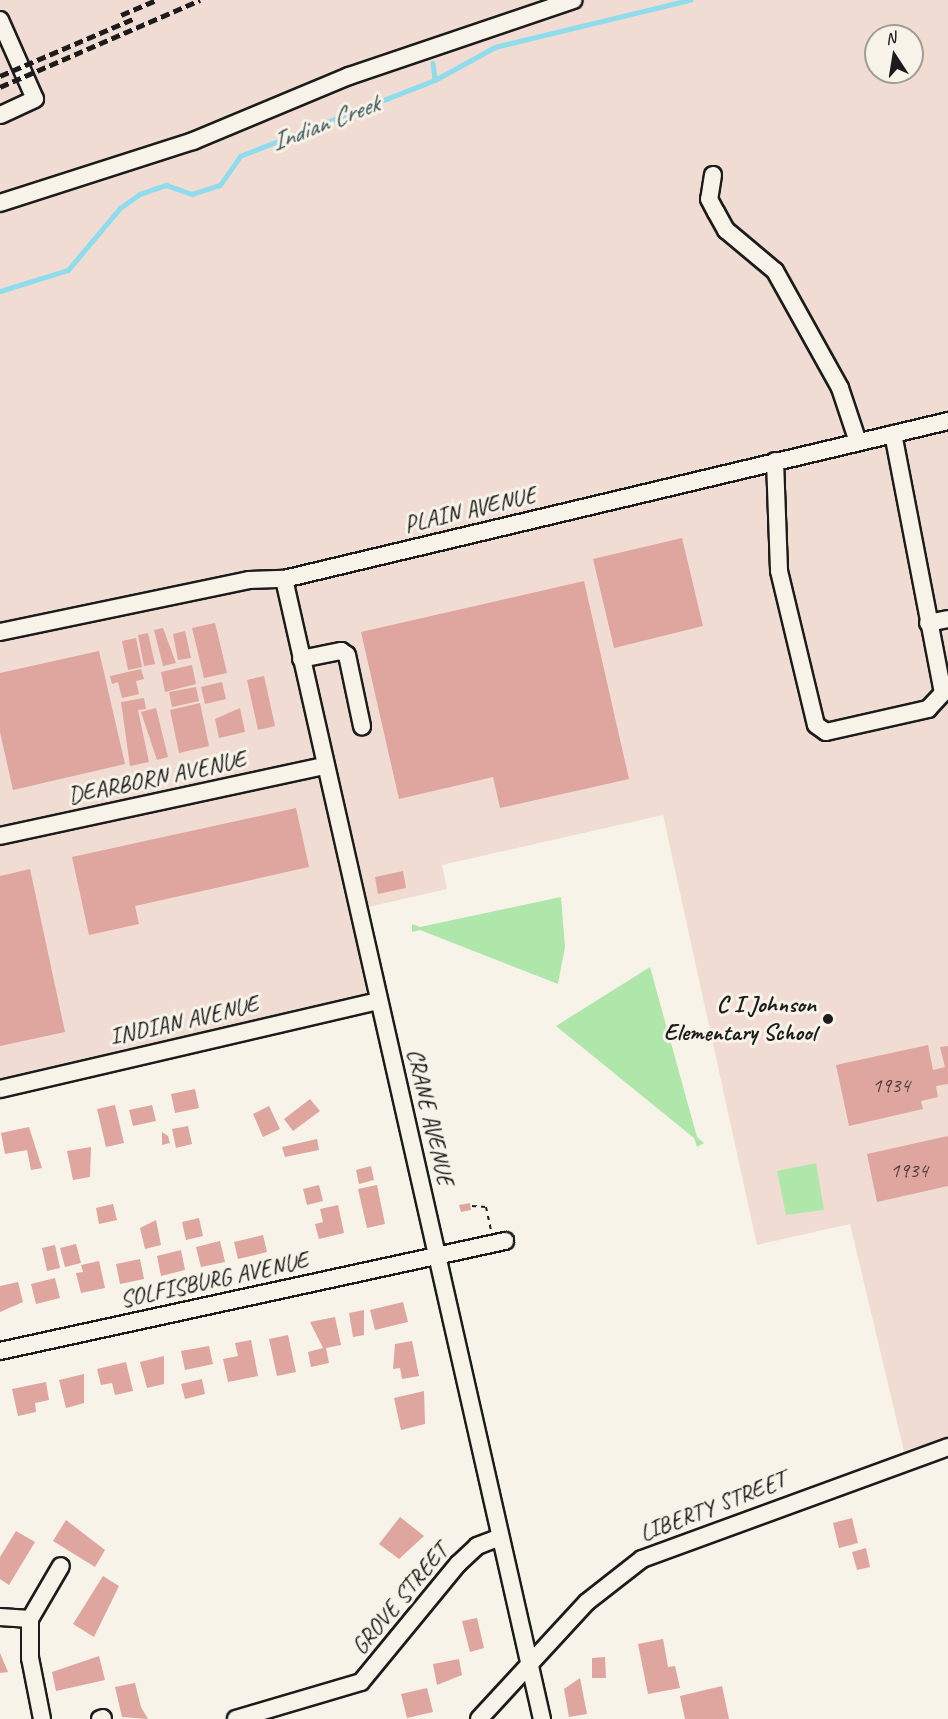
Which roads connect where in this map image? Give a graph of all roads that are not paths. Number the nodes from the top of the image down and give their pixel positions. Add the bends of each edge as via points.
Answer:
1 (573, 0) edge
2 (0, 20) edge
3 (0, 115) edge
4 (713, 175) dead end
5 (0, 203) edge
6 (948, 421) edge
7 (893, 434) junction
8 (858, 441) junction
9 (775, 461) junction
10 (284, 579) junction
11 (948, 619) edge
12 (928, 623) junction
13 (0, 632) edge
14 (301, 658) junction
15 (362, 726) dead end
16 (324, 766) junction
17 (0, 836) edge
18 (378, 1001) junction
19 (0, 1089) edge
20 (505, 1241) dead end
21 (437, 1257) junction
22 (0, 1351) edge
23 (948, 1447) edge
24 (498, 1538) junction
25 (61, 1566) dead end
26 (0, 1617) edge
27 (30, 1619) junction
28 (529, 1665) junction
29 (42, 1719) edge
30 (236, 1719) edge
31 (479, 1719) edge
32 (542, 1719) edge

1 - 5 street via 349,76 194,141
2 - 3 street via 35,99
4 - 8 street via 709,199 716,212 726,230 775,271 840,388
6 - 7 street, PLAIN AVENUE
7 - 8 street, PLAIN AVENUE
7 - 12 street
8 - 9 street, PLAIN AVENUE
9 - 10 street, PLAIN AVENUE
9 - 12 street via 779,571 816,725 826,732 934,704 943,693
10 - 13 street, PLAIN AVENUE via 249,580
10 - 14 street, CRANE AVENUE
11 - 12 street
14 - 15 street via 347,655
14 - 16 street, CRANE AVENUE
16 - 17 street, DEARBORN AVENUE
16 - 18 street, CRANE AVENUE
18 - 19 street, INDIAN AVENUE
18 - 21 street, CRANE AVENUE
20 - 21 street, SOLFISBURG AVENUE
21 - 22 street, SOLFISBURG AVENUE
21 - 24 street, CRANE AVENUE
23 - 28 street, LIBERTY STREET via 642,1559 604,1586
24 - 28 street, CRANE AVENUE
24 - 30 street, GROVE STREET via 477,1546 458,1564 361,1682
25 - 27 street
26 - 27 street
27 - 29 street via 30,1658
28 - 31 street, LIBERTY STREET
28 - 32 street, CRANE AVENUE

